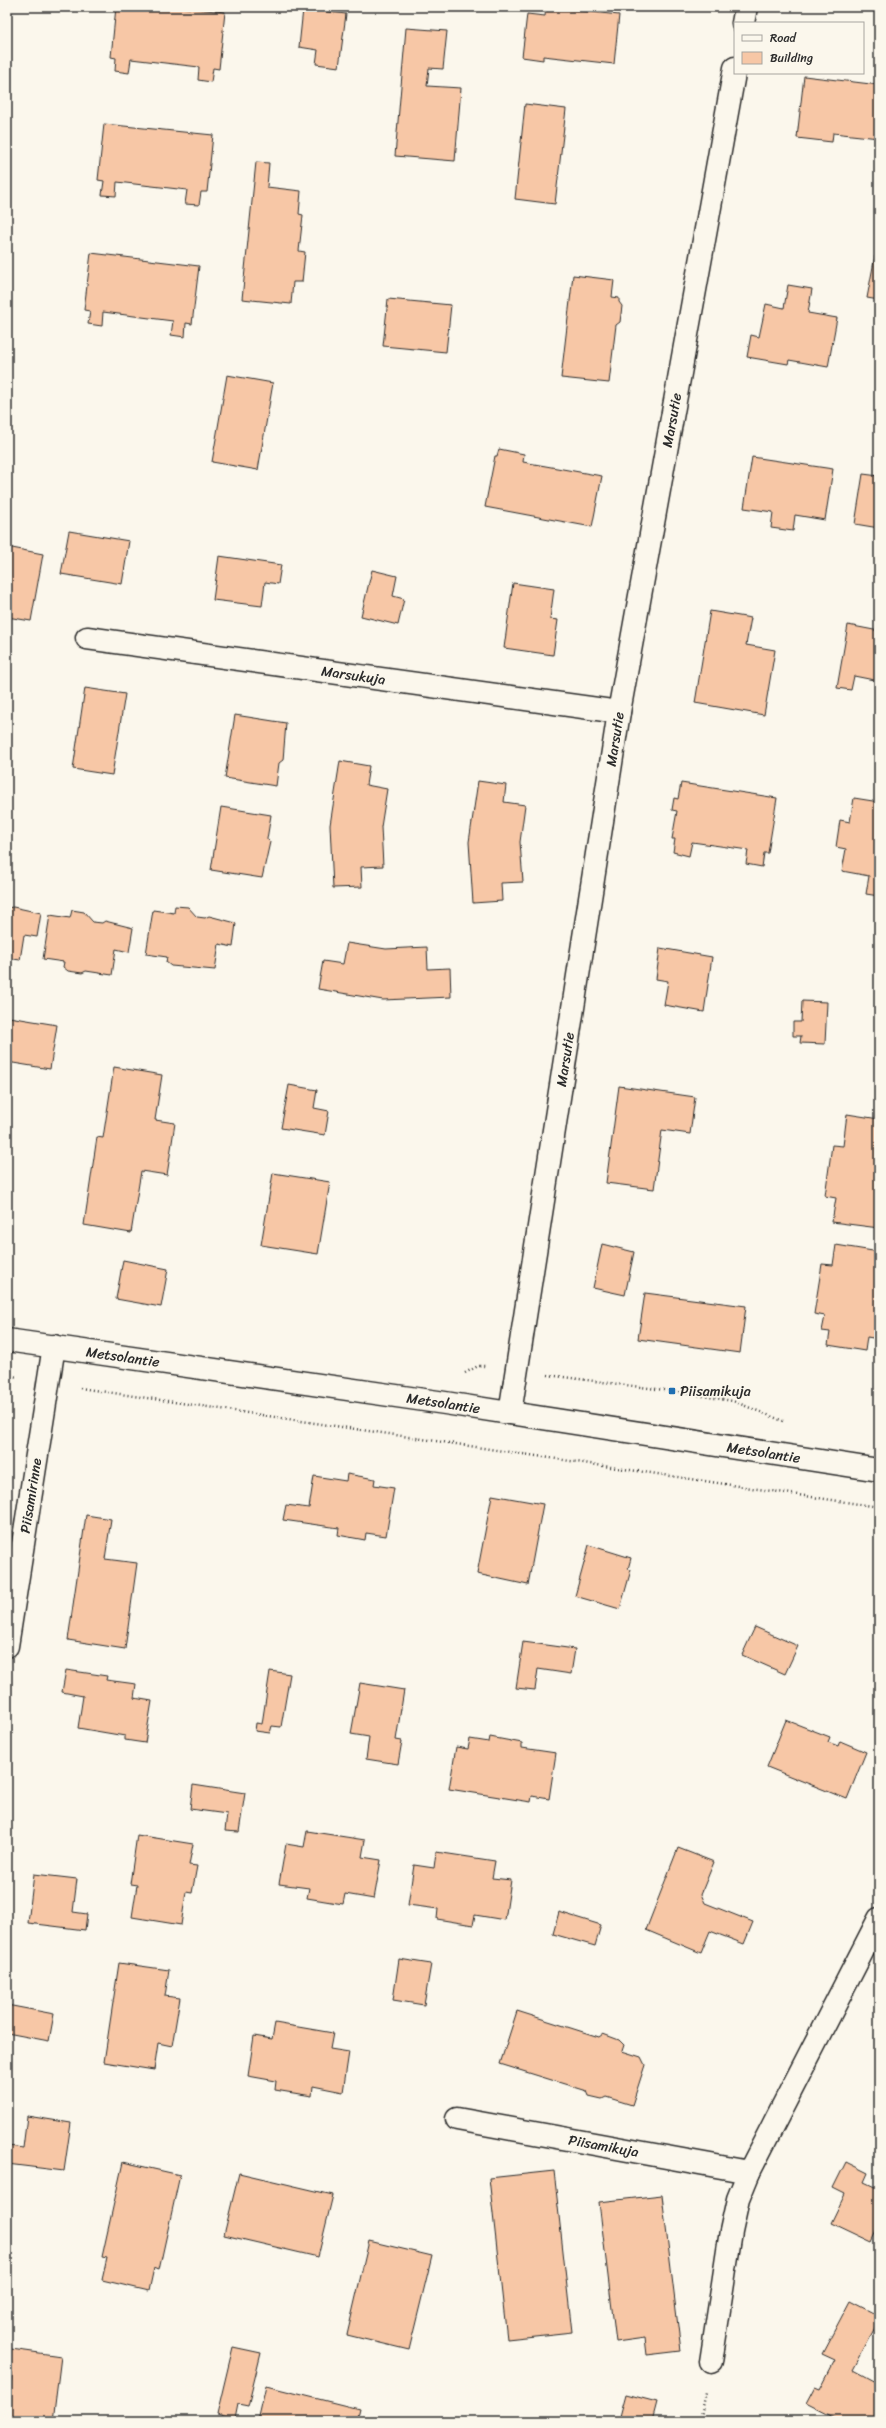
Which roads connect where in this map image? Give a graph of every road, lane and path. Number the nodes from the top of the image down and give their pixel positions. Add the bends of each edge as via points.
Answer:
1 (746, 7) edge
2 (743, 22) edge
3 (734, 74) edge
4 (88, 638) dead end
5 (619, 712) junction
6 (7, 1340) edge
7 (54, 1346) junction
8 (7, 1375) edge
9 (48, 1383) junction
10 (510, 1413) junction
11 (879, 1470) edge
12 (879, 1507) edge
13 (7, 1646) edge
14 (879, 1919) edge
15 (457, 2119) dead end
16 (749, 2172) junction
17 (712, 2362) dead end

1 - 2 street
3 - 5 street, Marsutie
4 - 5 street, Marsukuja
5 - 10 street, Marsutie
6 - 7 street, Metsolantie
7 - 9 street, Piisamirinne
7 - 10 street, Metsolantie
8 - 9 path
9 - 12 path
9 - 13 street, Piisamirinne
10 - 11 street, Metsolantie
14 - 16 street
15 - 16 street, Piisamikuja
16 - 17 street via 738,2200 731,2231

